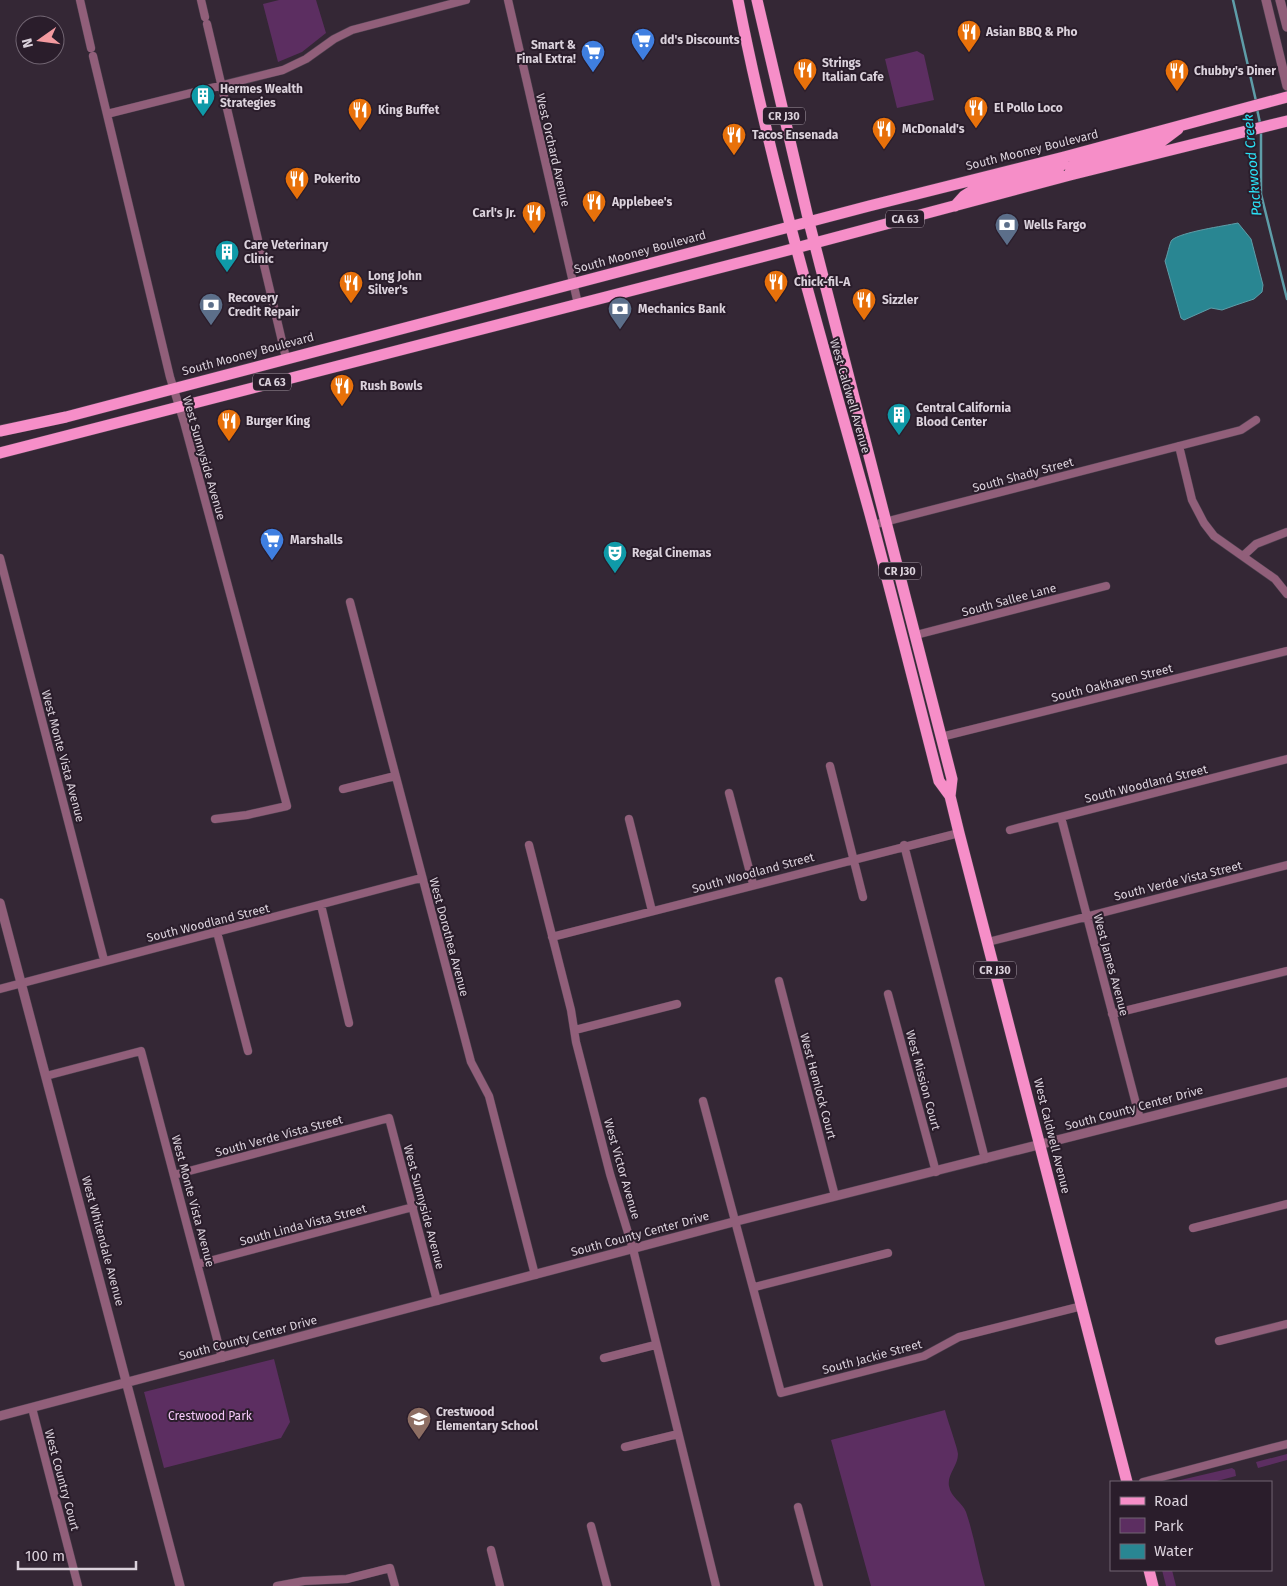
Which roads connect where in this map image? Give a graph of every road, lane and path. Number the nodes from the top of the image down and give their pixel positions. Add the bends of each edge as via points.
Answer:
1 (80, 0) edge
2 (201, 0) edge
3 (466, 0) edge
4 (508, 0) edge
5 (738, 0) edge
6 (757, 0) edge
7 (1266, 0) edge
8 (1280, 0) edge
9 (1287, 27) edge
10 (222, 84) junction
11 (1287, 86) edge
12 (1287, 97) edge
13 (107, 114) junction
14 (1287, 121) edge
15 (1184, 124) junction
16 (1064, 157) junction
17 (1070, 175) junction
18 (955, 206) junction
19 (809, 222) junction
20 (790, 227) junction
21 (815, 243) junction
22 (796, 248) junction
23 (573, 284) junction
24 (578, 304) junction
25 (286, 358) junction
26 (173, 388) junction
27 (179, 406) junction
28 (1256, 420) dead end
29 (0, 431) edge
30 (1179, 446) junction
31 (0, 453) edge
32 (888, 521) junction
33 (873, 525) junction
34 (1287, 532) edge
35 (1243, 556) junction
36 (0, 558) edge
37 (1106, 586) dead end
38 (1287, 594) edge
39 (350, 602) dead end
40 (916, 635) junction
41 (1287, 650) edge
42 (907, 659) junction
43 (942, 737) junction
44 (1287, 759) edge
45 (830, 766) dead end
46 (395, 776) junction
47 (343, 790) dead end
48 (729, 793) dead end
49 (950, 796) junction
50 (1061, 817) junction
51 (215, 819) dead end
52 (629, 819) dead end
53 (1010, 830) dead end
54 (959, 833) junction
55 (529, 845) dead end
56 (904, 845) junction
57 (854, 859) junction
58 (1287, 865) edge
59 (421, 878) junction
60 (753, 884) junction
61 (863, 897) dead end
62 (0, 903) edge
63 (320, 905) junction
64 (652, 912) junction
65 (1087, 916) junction
66 (216, 932) junction
67 (552, 937) junction
68 (988, 942) junction
69 (104, 960) junction
70 (1287, 971) edge
71 (779, 980) dead end
72 (22, 983) junction
73 (0, 988) edge
74 (888, 994) dead end
75 (677, 1004) dead end
76 (1112, 1014) junction
77 (349, 1023) dead end
78 (575, 1030) junction
79 (248, 1051) dead end
80 (46, 1076) junction
81 (1287, 1082) edge
82 (703, 1101) dead end
83 (389, 1118) joint
84 (1140, 1119) junction
85 (1040, 1145) junction
86 (985, 1159) junction
87 (936, 1172) junction
88 (174, 1175) junction
89 (835, 1196) junction
90 (1287, 1204) edge
91 (413, 1207) junction
92 (737, 1221) junction
93 (1193, 1228) dead end
94 (633, 1249) junction
95 (888, 1253) dead end
96 (198, 1264) junction
97 (535, 1274) junction
98 (755, 1287) junction
99 (437, 1301) junction
100 (1082, 1306) junction
101 (1287, 1324) edge
102 (1218, 1341) dead end
103 (656, 1344) junction
104 (222, 1358) junction
105 (604, 1358) dead end
106 (127, 1382) junction
107 (32, 1408) junction
108 (0, 1416) edge
109 (678, 1434) junction
110 (1287, 1444) edge
111 (625, 1447) dead end
112 (1127, 1481) edge
113 (1147, 1481) edge
114 (798, 1507) dead end
115 (591, 1526) dead end
116 (491, 1550) dead end
117 (1148, 1571) edge
118 (289, 1585) edge
119 (78, 1586) edge
120 (180, 1586) edge
121 (277, 1586) edge
122 (395, 1586) edge
123 (500, 1586) edge
124 (607, 1586) edge
125 (716, 1586) edge
126 (819, 1586) edge
127 (1152, 1586) edge

1 - 13 street, West Sunnyside Avenue
2 - 10 street
3 - 10 street via 352,30 295,65
4 - 23 street, West Orchard Avenue
5 - 20 main road, West Caldwell Avenue / CR J30
6 - 19 main road, West Caldwell Avenue / CR J30
7 - 11 street
8 - 9 street
10 - 13 street
10 - 25 street
12 - 15 main road, South Mooney Boulevard / CA 63
13 - 26 street, West Sunnyside Avenue
14 - 17 main road, CA 63
15 - 16 main road, South Mooney Boulevard / CA 63
15 - 17 main road via 1162,141 1079,162 1071,167
16 - 18 main road via 1058,168 972,192
16 - 19 main road, South Mooney Boulevard / CA 63
17 - 18 main road, CA 63
18 - 21 main road, CA 63
19 - 20 main road, South Mooney Boulevard / CA 63
19 - 21 main road, West Caldwell Avenue / CR J30
20 - 22 main road, West Caldwell Avenue / CR J30
20 - 23 main road, South Mooney Boulevard / CA 63
21 - 22 main road, CA 63
21 - 32 main road, West Caldwell Avenue / CR J30
22 - 24 main road, CA 63
22 - 33 main road, West Caldwell Avenue / CR J30
23 - 24 street, West Orchard Avenue
23 - 25 main road, South Mooney Boulevard / CA 63
24 - 27 main road, CA 63
25 - 26 main road, South Mooney Boulevard / CA 63
26 - 27 street, West Sunnyside Avenue
26 - 29 main road, South Mooney Boulevard / CA 63
27 - 31 main road, CA 63
27 - 51 street, West Sunnyside Avenue via 287,806
28 - 30 street, South Shady Street via 1242,430
30 - 32 street, South Shady Street
30 - 35 street via 1192,500 1204,523 1214,536
32 - 33 street, South Shady Street
32 - 40 main road, West Caldwell Avenue / CR J30
33 - 42 main road, West Caldwell Avenue / CR J30
34 - 35 street via 1256,544
35 - 38 street via 1275,579
36 - 69 street, West Monte Vista Avenue
37 - 40 street, South Sallee Lane
39 - 46 street, West Dorothea Avenue
40 - 43 main road, West Caldwell Avenue / CR J30
41 - 43 street, South Oakhaven Street
42 - 43 main road via 918,675 932,732 935,737
42 - 49 main road, West Caldwell Avenue / CR J30 via 939,781
43 - 49 main road, West Caldwell Avenue / CR J30 via 952,779
44 - 50 street, South Woodland Street
45 - 57 street
46 - 47 street
46 - 59 street, West Dorothea Avenue
48 - 60 street
49 - 54 main road, West Caldwell Avenue / CR J30
50 - 53 street, South Woodland Street
50 - 65 street, West James Avenue
52 - 64 street
54 - 56 street, South Woodland Street
54 - 68 main road, West Caldwell Avenue / CR J30
55 - 67 street, West Victor Avenue
56 - 57 street, South Woodland Street
56 - 86 street
57 - 60 street, South Woodland Street
57 - 61 street
58 - 65 street, South Verde Vista Street
59 - 63 street, South Woodland Street
59 - 97 street, West Dorothea Avenue via 471,1062 489,1096
60 - 64 street, South Woodland Street
62 - 72 street, West Whitendale Avenue
63 - 66 street, South Woodland Street
63 - 77 street
64 - 67 street, South Woodland Street
65 - 68 street, South Verde Vista Street
65 - 76 street, West James Avenue
66 - 69 street, South Woodland Street
66 - 79 street
67 - 78 street, West Victor Avenue
68 - 85 main road, West Caldwell Avenue / CR J30
69 - 72 street, South Woodland Street
70 - 76 street
71 - 89 street, West Hemlock Court
72 - 73 street, South Woodland Street
72 - 80 street, West Whitendale Avenue
74 - 87 street, West Mission Court
75 - 78 street
76 - 84 street, West James Avenue
78 - 94 street, West Victor Avenue via 608,1165
80 - 88 street, West Monte Vista Avenue via 141,1051
80 - 106 street, West Whitendale Avenue
81 - 84 street, South County Center Drive
82 - 92 street
83 - 88 street, South Verde Vista Street
83 - 91 street, West Sunnyside Avenue
84 - 85 street, South County Center Drive
85 - 86 street, South County Center Drive
85 - 100 main road, West Caldwell Avenue / CR J30
86 - 87 street, South County Center Drive
87 - 89 street, South County Center Drive
88 - 96 street, West Monte Vista Avenue
89 - 92 street, South County Center Drive
90 - 93 street
91 - 96 street, South Linda Vista Street
91 - 99 street, West Sunnyside Avenue
92 - 94 street, South County Center Drive
92 - 98 street
94 - 97 street, South County Center Drive
94 - 103 street, West Victor Avenue
95 - 98 street
96 - 104 street, West Monte Vista Avenue
97 - 99 street, South County Center Drive
98 - 100 street, South Jackie Street via 782,1393 924,1356 959,1337
99 - 104 street, South County Center Drive
100 - 112 main road, West Caldwell Avenue / CR J30
101 - 102 street
103 - 105 street
103 - 109 street, West Victor Avenue
104 - 106 street, South County Center Drive
106 - 107 street, South County Center Drive
106 - 120 street, West Whitendale Avenue
107 - 108 street, South County Center Drive
107 - 119 street, West Country Court
109 - 111 street
109 - 125 street, West Victor Avenue
110 - 113 street
114 - 126 street
115 - 124 street
116 - 123 street
117 - 127 main road
118 - 121 street
118 - 122 street via 347,1579 390,1568

